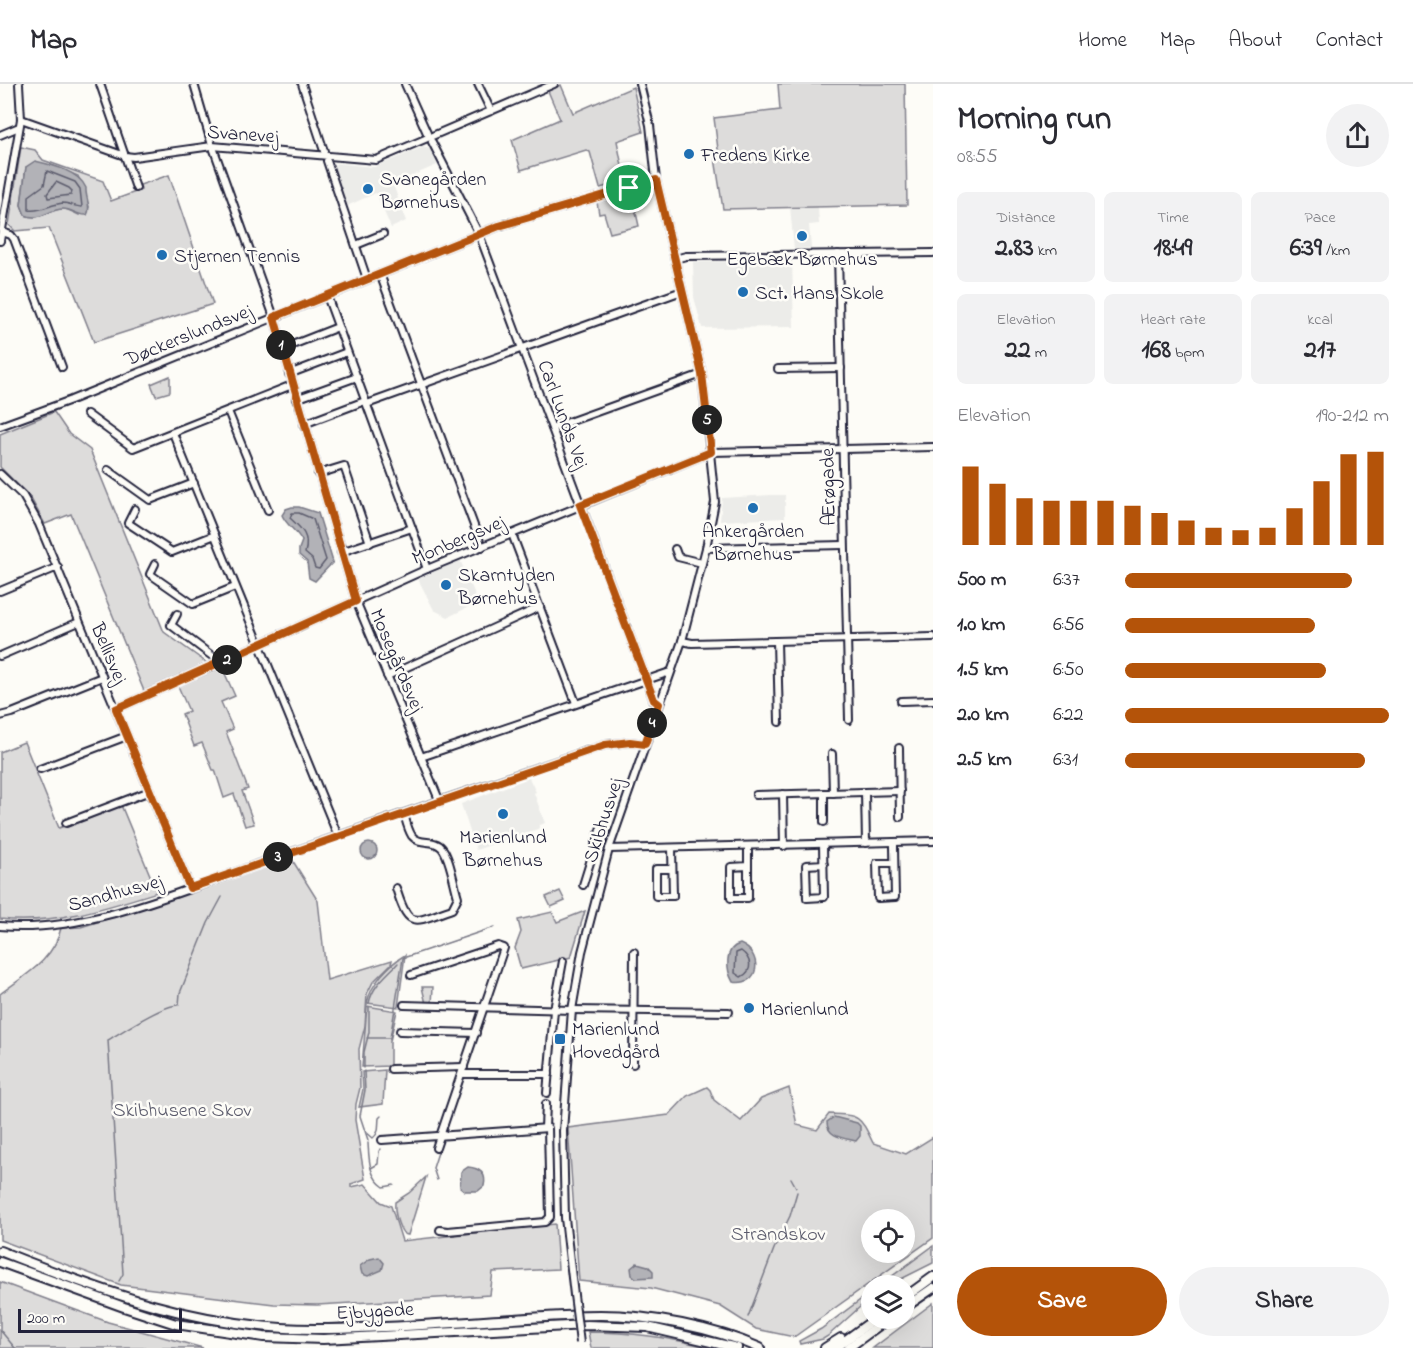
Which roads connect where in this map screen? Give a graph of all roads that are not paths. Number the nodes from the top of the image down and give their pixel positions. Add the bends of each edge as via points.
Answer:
1 (19, 84) edge
2 (100, 84) edge
3 (194, 84) edge
4 (302, 84) edge
5 (405, 84) edge
6 (478, 84) edge
7 (554, 84) edge
8 (640, 84) edge
9 (490, 111) junction
10 (21, 119) junction
11 (19, 127) junction
12 (0, 135) edge
13 (430, 138) junction
14 (211, 142) dead end
15 (214, 150) dead end
16 (324, 151) dead end
17 (125, 156) junction
18 (327, 161) dead end
19 (656, 180) junction
20 (136, 188) dead end
21 (2, 232) junction
22 (383, 234) dead end
23 (479, 234) junction
24 (0, 241) edge
25 (356, 245) junction
26 (933, 253) edge
27 (838, 254) junction
28 (675, 259) junction
29 (380, 274) junction
30 (367, 279) junction
31 (682, 291) junction
32 (327, 296) junction
33 (274, 317) junction
34 (338, 327) junction
35 (522, 347) junction
36 (282, 349) junction
37 (347, 352) junction
38 (68, 356) dead end
39 (59, 359) junction
40 (62, 367) dead end
41 (841, 368) junction
42 (778, 369) dead end
43 (289, 374) junction
44 (702, 374) junction
45 (357, 377) junction
46 (422, 384) junction
47 (292, 386) junction
48 (296, 399) junction
49 (366, 402) junction
50 (228, 411) junction
51 (87, 414) dead end
52 (304, 424) junction
53 (2, 426) edge
54 (552, 428) junction
55 (173, 433) junction
56 (933, 447) edge
57 (843, 449) junction
58 (711, 452) junction
59 (108, 470) dead end
60 (0, 474) edge
61 (318, 474) junction
62 (194, 483) junction
63 (580, 505) junction
64 (135, 509) dead end
65 (268, 510) dead end
66 (412, 528) junction
67 (512, 534) junction
68 (215, 535) junction
69 (370, 543) junction
70 (844, 545) junction
71 (482, 547) junction
72 (706, 548) junction
73 (675, 549) dead end
74 (341, 552) junction
75 (702, 563) junction
76 (155, 564) dead end
77 (58, 567) junction
78 (428, 569) junction
79 (235, 587) junction
80 (0, 591) edge
81 (356, 601) junction
82 (540, 607) junction
83 (177, 614) dead end
84 (79, 622) junction
85 (933, 637) edge
86 (847, 639) junction
87 (682, 641) junction
88 (777, 641) junction
89 (260, 645) junction
90 (0, 656) edge
91 (220, 663) junction
92 (670, 672) junction
93 (102, 676) junction
94 (387, 676) junction
95 (646, 679) junction
96 (933, 700) edge
97 (901, 701) dead end
98 (576, 704) junction
99 (659, 704) junction
100 (116, 709) junction
101 (0, 716) edge
102 (849, 720) dead end
103 (779, 722) dead end
104 (126, 736) junction
105 (645, 744) junction
106 (899, 748) dead end
107 (832, 754) dead end
108 (421, 757) junction
109 (40, 769) dead end
110 (150, 791) junction
111 (900, 791) junction
112 (865, 792) junction
113 (824, 793) junction
114 (833, 793) junction
115 (783, 794) junction
116 (756, 795) dead end
117 (440, 802) junction
118 (404, 814) junction
119 (900, 817) dead end
120 (824, 822) dead end
121 (66, 823) dead end
122 (601, 827) dead end
123 (338, 837) junction
124 (933, 841) edge
125 (894, 842) junction
126 (866, 843) junction
127 (823, 845) junction
128 (748, 846) junction
129 (784, 846) junction
130 (672, 848) junction
131 (609, 849) junction
132 (894, 863) junction
133 (824, 864) junction
134 (748, 866) junction
135 (672, 869) junction
136 (586, 878) junction
137 (600, 882) junction
138 (583, 885) dead end
139 (190, 888) junction
140 (396, 888) dead end
141 (0, 926) edge
142 (634, 952) dead end
143 (563, 961) dead end
144 (411, 975) dead end
145 (404, 1005) dead end
146 (485, 1007) junction
147 (554, 1010) junction
148 (572, 1010) junction
149 (634, 1010) junction
150 (729, 1012) dead end
151 (400, 1031) dead end
152 (476, 1033) junction
153 (633, 1064) dead end
154 (391, 1069) dead end
155 (463, 1071) junction
156 (549, 1074) junction
157 (547, 1093) dead end
158 (546, 1104) dead end
159 (545, 1128) junction
160 (441, 1135) junction
161 (382, 1140) dead end
162 (436, 1148) dead end
163 (440, 1230) dead end
164 (0, 1251) edge
165 (0, 1262) edge
166 (933, 1277) edge
167 (933, 1288) edge
168 (915, 1290) edge
169 (915, 1300) edge
170 (861, 1326) edge
171 (861, 1329) edge
172 (874, 1329) edge
173 (580, 1346) edge
174 (728, 1346) edge
175 (738, 1348) edge
176 (760, 1348) edge
177 (825, 1348) edge
178 (835, 1348) edge
179 (848, 1348) edge

1 - 10 street
2 - 17 street
3 - 14 street
4 - 16 street
5 - 13 street, Carl Lunds Vej
6 - 9 street
7 - 9 street, Svanevej
8 - 19 street, Skibhusvej via 650,125
9 - 13 street, Svanevej
10 - 11 street
10 - 17 street, Svanevej
11 - 12 street
11 - 21 street
13 - 17 street, Svanevej via 376,160 213,146
13 - 23 street, Carl Lunds Vej
15 - 33 street, Mosegårdsvej
17 - 20 street
18 - 25 street
19 - 23 street, Døckerslundsvej
19 - 28 street, Skibhusvej
21 - 24 street
21 - 39 street via 14,239
22 - 25 street
23 - 29 street, Døckerslundsvej
23 - 35 street, Carl Lunds Vej
25 - 30 street
26 - 27 street
27 - 28 street
27 - 41 street, Ærøgade
28 - 31 street, Skibhusvej
29 - 30 street, Døckerslundsvej
29 - 46 street
30 - 32 street, Døckerslundsvej
31 - 35 street
31 - 44 street, Skibhusvej
32 - 33 street, Døckerslundsvej
32 - 34 street
33 - 36 street, Mosegårdsvej
33 - 53 street, Døckerslundsvej
34 - 36 street
34 - 37 street
35 - 46 street
35 - 54 street, Carl Lunds Vej
36 - 43 street, Mosegårdsvej
37 - 43 street
37 - 45 street
38 - 39 street
39 - 40 street
41 - 42 street
41 - 57 street, Ærøgade
43 - 47 street, Mosegårdsvej
44 - 54 street
44 - 58 street, Skibhusvej
45 - 48 street
45 - 49 street
46 - 49 street
46 - 71 street
47 - 48 street, Mosegårdsvej
47 - 50 street
48 - 52 street, Mosegårdsvej
49 - 52 street
49 - 66 street
50 - 55 street
50 - 65 street
51 - 55 street via 133,448
52 - 61 street, Mosegårdsvej
54 - 63 street, Carl Lunds Vej
55 - 62 street
56 - 57 street
57 - 58 street
57 - 70 street, Ærøgade
58 - 63 street, Monbergsvej
58 - 72 street, Skibhusvej via 715,502
59 - 62 street via 150,500
60 - 77 street, Bellisvej via 33,511
61 - 69 street via 344,466
61 - 74 street, Mosegårdsvej
62 - 68 street
63 - 67 street, Monbergsvej
63 - 95 street, Carl Lunds Vej
64 - 68 street via 128,523 172,552
66 - 69 street
66 - 78 street
67 - 71 street, Monbergsvej
67 - 82 street
68 - 79 street
69 - 74 street
70 - 72 street
70 - 86 street, Ærøgade
71 - 78 street, Monbergsvej
72 - 75 street, Skibhusvej
73 - 75 street via 678,557
74 - 81 street, Mosegårdsvej
75 - 87 street, Skibhusvej
76 - 79 street via 150,574 192,604
77 - 80 street
77 - 84 street, Bellisvej
78 - 81 street, Monbergsvej
79 - 89 street
81 - 89 street, Monbergsvej
81 - 94 street, Mosegårdsvej
82 - 94 street
82 - 98 street
83 - 91 street via 171,625
84 - 90 street
84 - 93 street, Bellisvej
85 - 86 street
86 - 88 street
86 - 102 street, Ærøgade
87 - 88 street
87 - 92 street, Skibhusvej
88 - 103 street
89 - 91 street, Monbergsvej
89 - 123 street
91 - 100 street, Monbergsvej
92 - 95 street
92 - 99 street, Skibhusvej
93 - 100 street, Bellisvej
93 - 101 street
94 - 108 street, Mosegårdsvej
95 - 98 street
95 - 99 street, Carl Lunds Vej
96 - 97 street
98 - 108 street
99 - 105 street, Skibhusvej
100 - 104 street, Bellisvej
104 - 109 street
104 - 110 street, Bellisvej
105 - 117 street, Sandhusvej via 605,745
105 - 131 street, Skibhusvej
106 - 111 street
107 - 114 street
108 - 117 street, Mosegårdsvej
110 - 121 street
110 - 139 street, Bellisvej
111 - 112 street
111 - 119 street
112 - 114 street
112 - 126 street
113 - 114 street
113 - 115 street
113 - 120 street
115 - 116 street
115 - 129 street
117 - 118 street, Sandhusvej
118 - 123 street, Sandhusvej
118 - 140 street via 414,839 444,849 458,897 452,909 410,919 403,911
122 - 136 street, Skibhusvej
123 - 139 street, Sandhusvej
124 - 125 street
125 - 126 street
125 - 132 street
126 - 127 street
127 - 129 street
127 - 133 street
128 - 129 street
128 - 130 street
128 - 134 street
130 - 131 street
130 - 135 street
131 - 137 street, Skibhusvej
132 - 132 street via 896,897 878,898 877,863
133 - 133 street via 825,897 807,898 806,865
134 - 134 street via 748,898 732,898 731,867
135 - 135 street via 673,896 656,896 656,869
136 - 137 street, Skibhusvej
136 - 138 street, Skibhusvej
137 - 148 street, Skibhusvej
139 - 141 street, Sandhusvej via 83,921
142 - 149 street
143 - 147 street
144 - 146 street via 498,946 504,948
145 - 146 street
146 - 147 street
146 - 152 street
147 - 148 street
147 - 156 street
148 - 149 street
148 - 173 street, Skibhusvej, bridge via 563,1131 565,1218
149 - 150 street
149 - 153 street
151 - 152 street
152 - 155 street
154 - 155 street
155 - 156 street
155 - 160 street
156 - 157 street
158 - 159 street
159 - 160 street
159 - 163 street via 548,1220
160 - 161 street
160 - 162 street
164 - 176 main road, Ejbygade via 131,1299 228,1323 314,1329 603,1315 657,1320
165 - 174 main road, Ejbygade via 176,1323 264,1337 323,1339 587,1325 647,1328
166 - 168 main road
167 - 169 main road
170 - 177 main road
171 - 178 main road
172 - 179 main road
174 - 175 main road, Ejbygade

